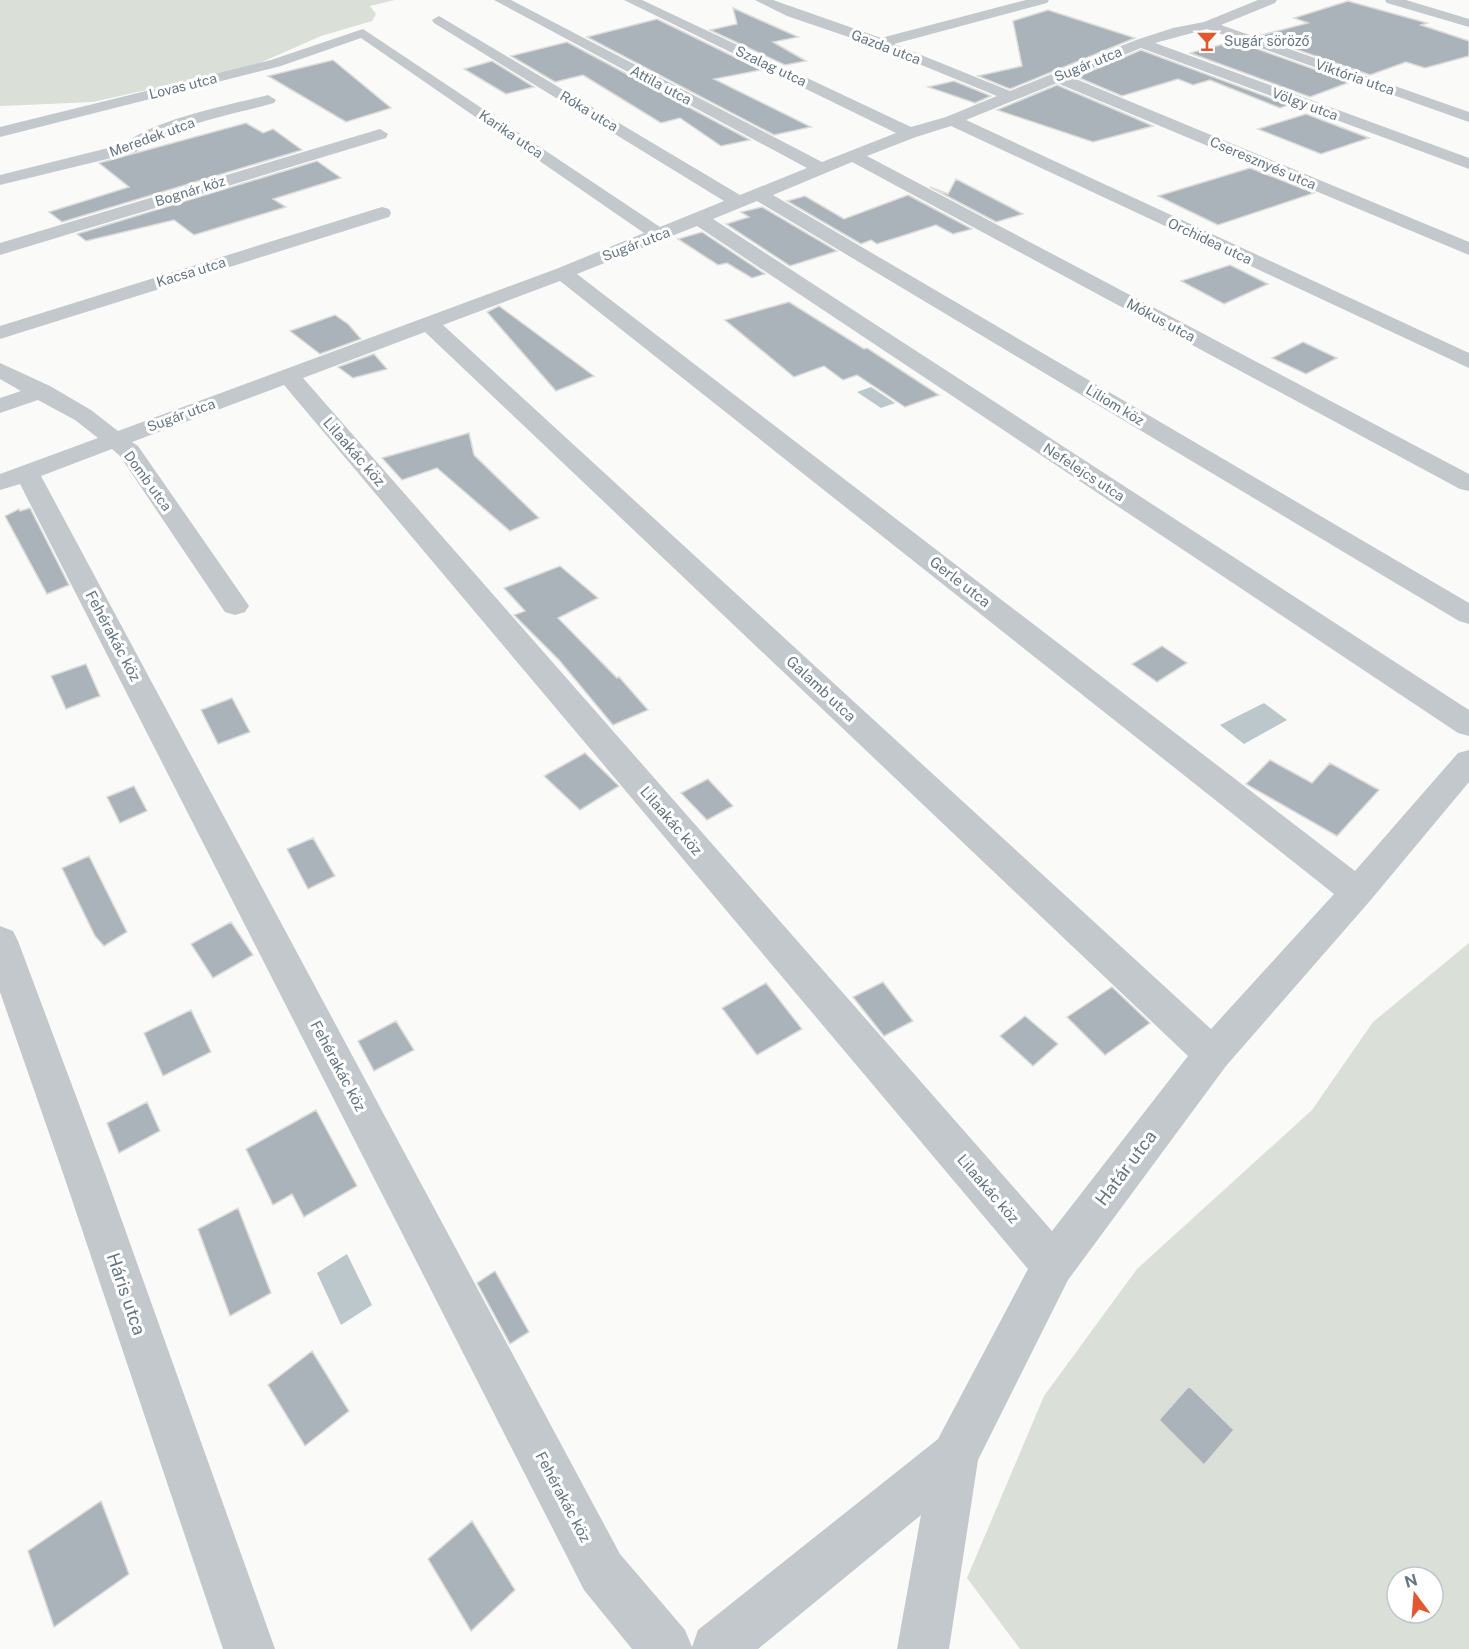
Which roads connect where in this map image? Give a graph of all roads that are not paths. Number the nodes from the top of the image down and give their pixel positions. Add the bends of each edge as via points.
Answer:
1 (501, 0) edge
2 (631, 0) edge
3 (762, 0) edge
4 (1042, 0) edge
5 (1269, 0) edge
6 (1392, 0) edge
7 (439, 20) dead end
8 (1469, 23) edge
9 (1208, 25) junction
10 (363, 33) joint
11 (880, 43) junction
12 (1141, 43) junction
13 (1057, 77) junction
14 (1010, 96) junction
15 (268, 100) dead end
16 (1469, 117) edge
17 (952, 120) junction
18 (0, 132) edge
19 (910, 133) junction
20 (380, 134) dead end
21 (853, 156) junction
22 (1469, 164) edge
23 (822, 169) junction
24 (0, 180) edge
25 (750, 199) junction
26 (382, 213) dead end
27 (700, 219) junction
28 (659, 235) junction
29 (0, 249) edge
30 (1469, 249) edge
31 (563, 273) junction
32 (429, 324) junction
33 (0, 333) edge
34 (1469, 361) edge
35 (0, 369) edge
36 (289, 376) junction
37 (42, 391) junction
38 (0, 406) edge
39 (114, 440) junction
40 (14, 478) edge
41 (1469, 484) edge
42 (235, 606) dead end
43 (1469, 615) edge
44 (1469, 726) edge
45 (1469, 761) edge
46 (1357, 892) junction
47 (0, 941) edge
48 (1212, 1054) junction
49 (1053, 1265) junction
50 (955, 1456) junction
51 (249, 1649) edge
52 (666, 1649) edge
53 (717, 1649) edge
54 (923, 1649) edge

1 - 23 street, Attila utca
2 - 19 street, Szalag utca
3 - 11 street, Gazda utca
4 - 11 street
5 - 9 street, Sugár utca
6 - 8 street
7 - 25 street, Róka utca
9 - 12 street, Sugár utca
9 - 16 street, Viktória utca
10 - 18 street, Lovas utca via 276,63
10 - 28 street, Karika utca
11 - 14 street, Gazda utca
12 - 13 street, Sugár utca
12 - 22 street, Völgy utca
13 - 14 street, Sugár utca
13 - 30 street, Cseresznyés utca
14 - 17 street, Sugár utca
15 - 24 street, Meredek utca via 157,132 130,148
17 - 19 street, Sugár utca
17 - 34 street, Orchidea utca
19 - 21 street, Sugár utca
20 - 29 street, Bognár köz
21 - 23 street, Sugár utca
21 - 41 street, Mókus utca
23 - 25 street, Sugár utca
25 - 27 street, Sugár utca
25 - 43 street, Liliom köz
26 - 33 street, Kacsa utca
27 - 28 street, Sugár utca
27 - 44 street, Nefelejcs utca
28 - 31 street, Sugár utca
31 - 32 street, Sugár utca
31 - 46 street, Gerle utca
32 - 36 street, Sugár utca
32 - 48 street, Galamb utca
35 - 37 street, Domb utca
36 - 39 street, Sugár utca
36 - 49 street, Lilaakác köz
37 - 38 street
37 - 39 street, Domb utca via 83,415
39 - 40 street, Sugár utca
39 - 42 street, Domb utca via 129,451
40 - 52 street, Fehérakác köz via 602,1572
45 - 46 street, Határ utca
46 - 48 street, Határ utca
47 - 51 street, Háris utca
48 - 49 street, Határ utca
49 - 50 street, Határ utca
50 - 53 street
50 - 54 street, Határ utca

